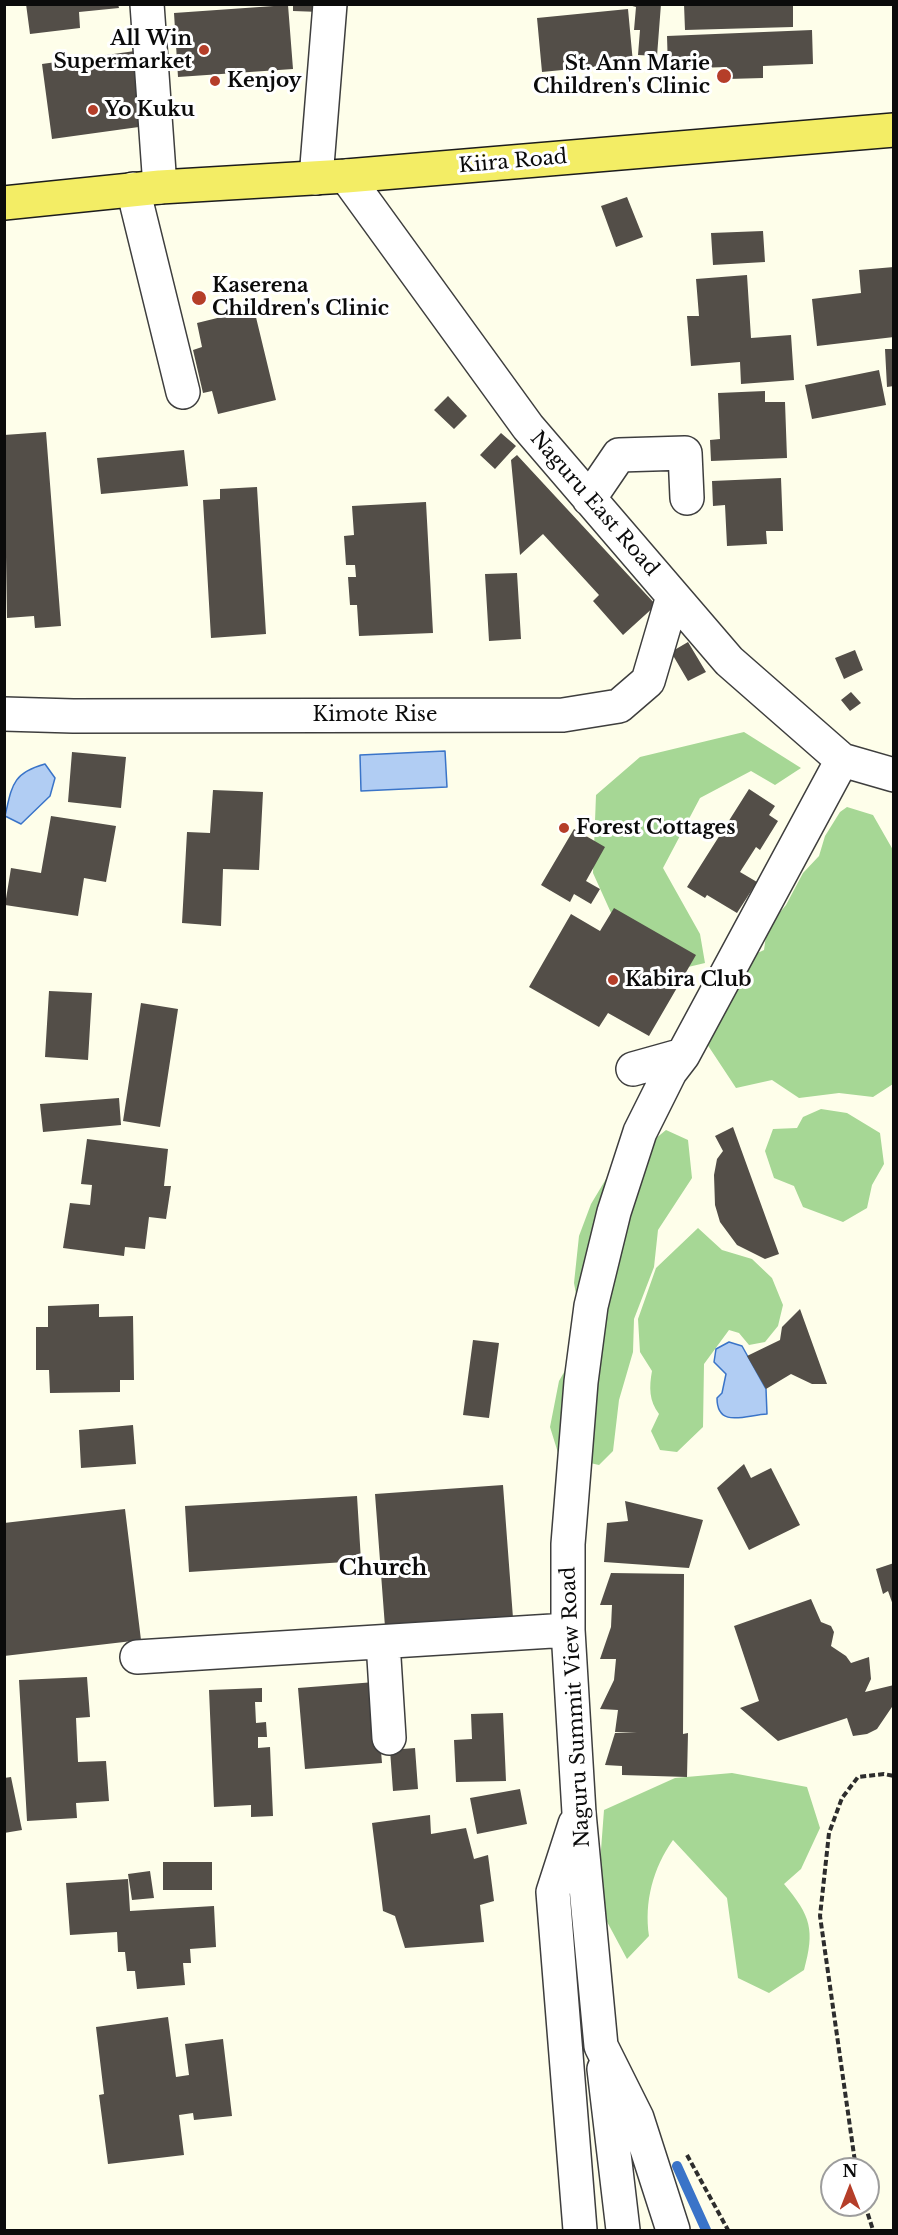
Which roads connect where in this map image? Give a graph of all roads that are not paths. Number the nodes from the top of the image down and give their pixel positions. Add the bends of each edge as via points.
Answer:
1 (147, 4) edge
2 (330, 4) edge
3 (894, 130) edge
4 (331, 177) junction
5 (146, 188) junction
6 (4, 203) edge
7 (183, 392) dead end
8 (687, 498) dead end
9 (589, 500) junction
10 (673, 596) junction
11 (4, 714) edge
12 (842, 760) junction
13 (894, 775) edge
14 (683, 1055) junction
15 (633, 1069) dead end
16 (568, 1630) junction
17 (383, 1642) junction
18 (136, 1657) dead end
19 (389, 1738) dead end
20 (579, 1814) junction
21 (601, 2046) junction
22 (580, 2230) edge
23 (623, 2230) edge
24 (673, 2230) edge

1 - 5 street
2 - 4 street
3 - 4 main road, Kiira Road
4 - 5 main road, Kiira Road
4 - 9 street, Naguru East Road
5 - 6 main road, Kiira Road
5 - 7 street
8 - 9 street via 685,453 619,454
9 - 10 street, Naguru East Road
10 - 11 street, Kimote Rise via 648,681 619,706 563,715
10 - 12 street, Naguru East Road via 729,661
12 - 13 street, Naguru East Road
12 - 14 street, Naguru Summit View Road
14 - 15 street
14 - 16 street, Naguru Summit View Road via 670,1072 640,1132 614,1212 591,1306 568,1544
16 - 17 street
16 - 20 street, Naguru Summit View Road
17 - 18 street
17 - 19 street
20 - 21 street, Naguru Summit View Road
20 - 22 street via 553,1892
21 - 23 street
21 - 24 street, Naguru Summit View Road via 637,2118

